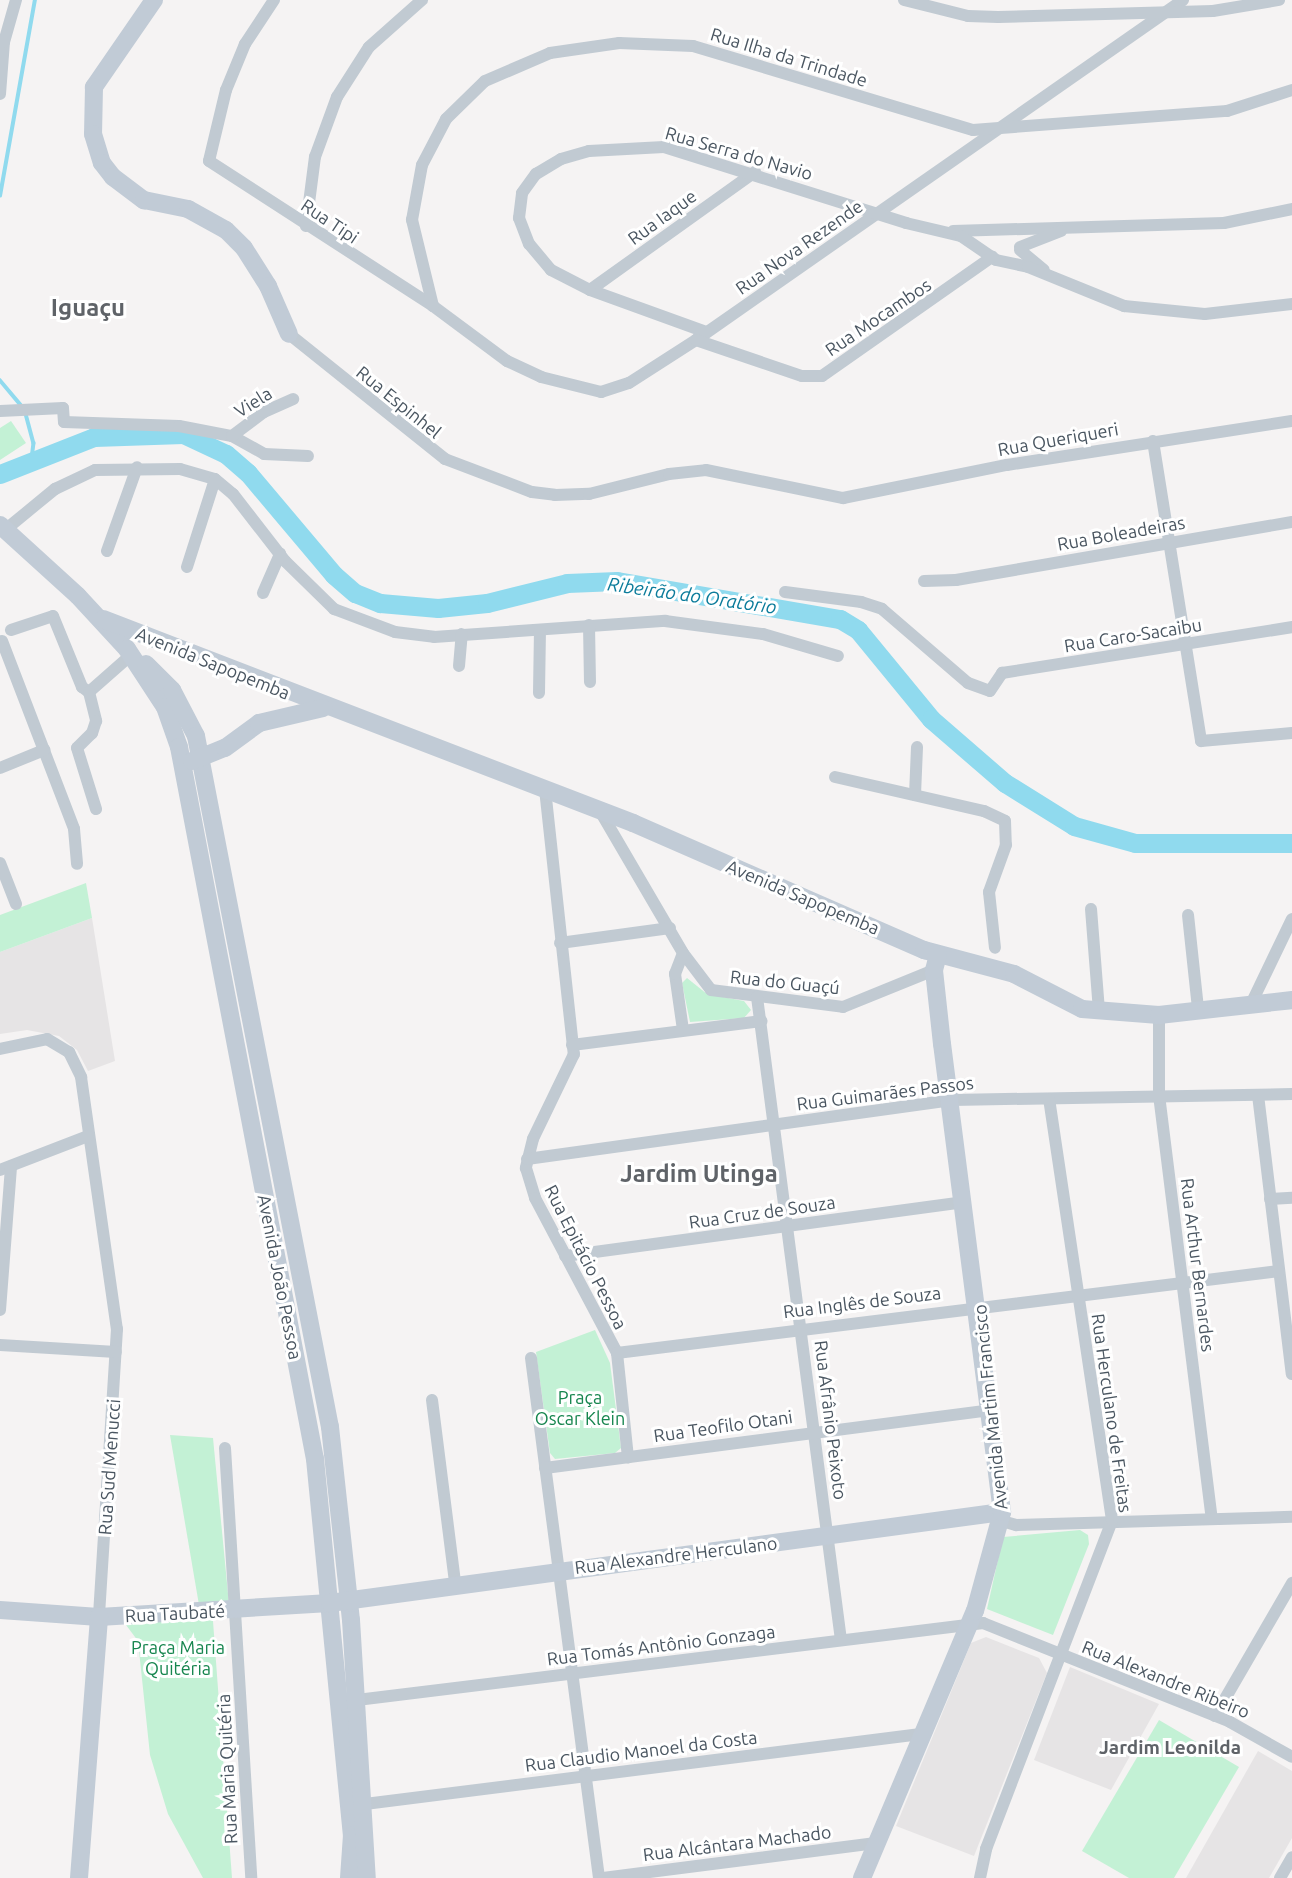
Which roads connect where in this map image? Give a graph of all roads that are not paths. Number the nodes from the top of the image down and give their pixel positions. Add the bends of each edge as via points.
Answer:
1 (16, 0) edge
2 (154, 0) edge
3 (274, 0) edge
4 (422, 0) edge
5 (904, 0) edge
6 (1183, 0) edge
7 (1279, 0) edge
8 (1169, 11) junction
9 (2, 41) edge
10 (1292, 90) edge
11 (0, 94) edge
12 (998, 128) junction
13 (755, 172) junction
14 (1292, 209) edge
15 (877, 214) junction
16 (306, 226) junction
17 (1002, 228) junction
18 (1071, 229) junction
19 (946, 231) junction
20 (1020, 249) junction
21 (990, 254) junction
22 (1005, 261) junction
23 (1049, 275) junction
24 (590, 290) junction
25 (1292, 304) edge
26 (433, 306) junction
27 (289, 334) joint
28 (701, 336) junction
29 (293, 399) dead end
30 (0, 411) edge
31 (1292, 421) edge
32 (232, 436) junction
33 (1153, 441) junction
34 (308, 456) dead end
35 (137, 467) junction
36 (215, 479) junction
37 (832, 499) joint
38 (1292, 522) edge
39 (3, 528) edge
40 (1170, 542) junction
41 (107, 551) dead end
42 (280, 554) junction
43 (187, 567) dead end
44 (924, 581) dead end
45 (785, 592) dead end
46 (262, 593) dead end
47 (100, 618) junction
48 (589, 625) junction
49 (1292, 627) edge
50 (10, 630) dead end
51 (537, 630) junction
52 (462, 634) junction
53 (2, 641) edge
54 (1187, 644) junction
55 (180, 651) junction
56 (129, 652) junction
57 (838, 656) dead end
58 (459, 666) dead end
59 (154, 679) junction
60 (590, 682) dead end
61 (269, 687) junction
62 (89, 692) junction
63 (539, 692) dead end
64 (327, 708) junction
65 (259, 723) junction
66 (1292, 733) edge
67 (179, 747) junction
68 (917, 747) dead end
69 (225, 748) junction
70 (44, 750) junction
71 (201, 758) junction
72 (0, 768) edge
73 (835, 776) dead end
74 (205, 782) junction
75 (545, 789) junction
76 (915, 795) junction
77 (96, 809) dead end
78 (600, 811) junction
79 (0, 863) edge
80 (77, 864) dead end
81 (16, 904) dead end
82 (1091, 909) dead end
83 (1188, 915) dead end
84 (1292, 919) edge
85 (670, 928) junction
86 (561, 943) junction
87 (995, 948) dead end
88 (683, 953) junction
89 (936, 962) junction
90 (757, 997) junction
91 (1292, 1000) edge
92 (1252, 1002) junction
93 (1198, 1009) junction
94 (1100, 1011) junction
95 (1159, 1015) junction
96 (761, 1021) junction
97 (683, 1030) junction
98 (572, 1045) junction
99 (0, 1049) edge
100 (1292, 1094) edge
101 (1159, 1095) junction
102 (1258, 1095) junction
103 (952, 1100) junction
104 (1049, 1100) junction
105 (774, 1124) junction
106 (88, 1136) junction
107 (527, 1159) junction
108 (5, 1168) edge
109 (1292, 1198) edge
110 (1270, 1199) junction
111 (964, 1202) junction
112 (788, 1227) junction
113 (565, 1256) junction
114 (1279, 1271) junction
115 (1183, 1280) junction
116 (1077, 1293) junction
117 (979, 1306) junction
118 (0, 1310) edge
119 (801, 1327) junction
120 (1290, 1336) edge
121 (0, 1345) edge
122 (116, 1352) junction
123 (617, 1353) junction
124 (531, 1358) dead end
125 (1292, 1374) edge
126 (432, 1400) dead end
127 (990, 1410) junction
128 (815, 1432) junction
129 (225, 1448) dead end
130 (628, 1457) junction
131 (545, 1468) junction
132 (1002, 1517) junction
133 (1292, 1517) edge
134 (1212, 1518) junction
135 (1112, 1520) junction
136 (828, 1535) junction
137 (559, 1570) junction
138 (455, 1583) junction
139 (1292, 1583) edge
140 (349, 1597) junction
141 (330, 1603) junction
142 (0, 1610) edge
143 (236, 1610) junction
144 (99, 1617) junction
145 (970, 1624) junction
146 (841, 1640) junction
147 (1062, 1656) junction
148 (572, 1674) junction
149 (357, 1700) junction
150 (1215, 1716) junction
151 (921, 1734) junction
152 (1292, 1756) edge
153 (586, 1776) junction
154 (365, 1804) junction
155 (876, 1843) junction
156 (1292, 1857) edge
157 (79, 1878) edge
158 (251, 1878) edge
159 (349, 1878) edge
160 (367, 1878) edge
161 (601, 1878) edge
162 (862, 1878) edge
163 (980, 1878) edge
164 (1280, 1878) edge

1 - 9 street
2 - 27 main road via 94,87 93,134 102,163 144,200 188,209 226,230 244,248 268,286
3 - 16 street, Rua Tipi via 245,44 230,80 209,161
4 - 16 street via 369,47 337,97 318,148
5 - 8 street via 988,17
6 - 8 street, Rua Nova Rezende
7 - 8 street via 1213,11
8 - 12 street, Rua Nova Rezende
9 - 11 street
10 - 12 street, Rua Ilha da Trindade via 1227,111
12 - 15 street, Rua Nova Rezende
12 - 26 street, Rua Ilha da Trindade via 960,128 693,46 619,44 571,48 529,59 485,81 463,100 446,119 422,165 412,220
13 - 15 street, Rua Serra do Navio
13 - 24 street, Rua Iaque
13 - 24 street, Rua Serra do Navio via 644,145 589,151 542,169 522,193 519,218 523,233 551,270
14 - 18 street via 1224,223
15 - 19 street, Rua Serra do Navio
15 - 28 street, Rua Nova Rezende
16 - 26 street, Rua Tipi
17 - 18 street
17 - 19 street
17 - 20 street via 1017,234
17 - 21 street via 987,240
18 - 20 street
19 - 21 street
20 - 22 street
20 - 23 street
21 - 22 street
21 - 28 street, Rua Mocambos via 822,376 802,376
22 - 23 street
23 - 25 street via 1124,306 1156,311 1205,314
24 - 28 street, Rua Serra do Navio
26 - 28 street, Rua Nova Rezende via 507,361 586,391 601,392 629,383
27 - 37 street, Rua Espinhel via 445,459 532,492 555,495 620,487 706,470
29 - 32 street, Viela via 264,412
30 - 32 street via 63,408 64,422 179,426
31 - 33 street, Rua Queriqueri
32 - 34 street via 264,454
33 - 37 street, Rua Queriqueri
33 - 40 street
35 - 36 street via 180,469
35 - 39 street via 95,470 69,481
35 - 41 street
36 - 42 street via 233,494
36 - 43 street
38 - 40 street, Rua Boleadeiras
39 - 47 main road
40 - 44 street, Rua Boleadeiras via 956,580
40 - 54 street
42 - 46 street
42 - 52 street via 321,599 349,617 412,636
45 - 54 street, Rua Caro-Sacaibu via 873,605 968,683 990,691 1002,673
47 - 55 main road, Avenida Sapopemba
47 - 56 main road, Avenida João Pessoa
48 - 51 street
48 - 57 street via 645,620 722,626 800,642
48 - 60 street
49 - 54 street, Rua Caro-Sacaibu
50 - 62 street via 52,616 82,687
51 - 52 street
51 - 63 street
52 - 58 street
53 - 70 street
54 - 66 street via 1201,741
55 - 59 main road via 164,657
55 - 61 main road, Avenida Sapopemba
56 - 59 main road, Avenida João Pessoa
56 - 62 street
59 - 67 main road, Avenida João Pessoa
59 - 71 main road, Avenida João Pessoa via 188,716
61 - 64 main road, Avenida Sapopemba
61 - 65 main road via 270,706
62 - 77 street via 96,721 92,733 76,748
64 - 65 main road, Avenida Sapopemba
64 - 75 main road, Avenida Sapopemba
65 - 69 main road
67 - 71 main road via 187,760
67 - 141 main road, Avenida João Pessoa via 315,1459
68 - 76 street
69 - 71 main road
69 - 74 main road
70 - 72 street
70 - 80 street via 76,835
71 - 74 main road, Avenida João Pessoa
73 - 76 street
74 - 140 main road, Avenida João Pessoa via 330,1427
75 - 78 main road, Avenida Sapopemba
75 - 86 street
76 - 87 street via 1002,818 1007,824 1006,845 989,892
78 - 85 street, Rua do Guaçú
78 - 89 main road, Avenida Sapopemba
79 - 81 street
82 - 94 street
83 - 93 street
84 - 92 street
85 - 86 street
85 - 88 street, Rua do Guaçú
86 - 98 street
88 - 90 street, Rua do Guaçú via 711,990
88 - 97 street via 675,974
89 - 90 street, Rua do Guaçú via 849,1006
89 - 94 main road, Avenida Sapopemba via 1014,974 1070,1004
89 - 103 main road, Avenida Martim Francisco
90 - 96 street, Rua Afrânio Peixoto
91 - 92 main road, Avenida Sapopemba
92 - 93 main road, Avenida Sapopemba
93 - 95 main road, Avenida Sapopemba
94 - 95 main road, Avenida Sapopemba
95 - 101 street, Rua Arthur Bernardes
96 - 97 street
96 - 105 street, Rua Afrânio Peixoto
97 - 98 street
98 - 107 street via 570,1066
99 - 106 street, Rua Sud Menucci via 47,1039 62,1045 75,1060
100 - 102 street, Rua Guimarães Passos
101 - 102 street, Rua Guimarães Passos
101 - 104 street, Rua Guimarães Passos
101 - 115 street, Rua Arthur Bernardes
102 - 110 street
103 - 104 street, Rua Guimarães Passos
103 - 105 street, Rua Guimarães Passos
103 - 111 main road, Avenida Martim Francisco
104 - 116 street, Rua Herculano de Freitas
105 - 107 street, Rua Guimarães Passos
105 - 112 street, Rua Afrânio Peixoto
106 - 108 street
106 - 122 street, Rua Sud Menucci via 116,1320
107 - 113 street, Rua Epitácio Pessoa via 530,1188
108 - 118 street
109 - 110 street
110 - 114 street
111 - 112 street, Rua Cruz de Souza
111 - 117 main road, Avenida Martim Francisco
112 - 113 street, Rua Cruz de Souza
112 - 119 street, Rua Afrânio Peixoto
113 - 123 street, Rua Epitácio Pessoa
114 - 115 street, Rua Inglês de Souza
114 - 120 street
115 - 116 street, Rua Inglês de Souza
115 - 134 street, Rua Arthur Bernardes
116 - 117 street, Rua Inglês de Souza
116 - 135 street, Rua Herculano de Freitas
117 - 119 street, Rua Inglês de Souza
117 - 127 main road, Avenida Martim Francisco
119 - 123 street, Rua Inglês de Souza
119 - 128 street, Rua Afrânio Peixoto
120 - 125 street
121 - 122 street
122 - 144 street, Rua Sud Menucci
123 - 130 street, Rua Epitácio Pessoa
124 - 131 street
126 - 138 street
127 - 128 street, Rua Teofilo Otani
127 - 132 main road, Avenida Martim Francisco
128 - 130 street, Rua Teofilo Otani
128 - 136 street, Rua Afrânio Peixoto
129 - 143 street, Rua Maria Quitéria
130 - 131 street, Rua Teofilo Otani
131 - 137 street
132 - 135 street via 1016,1525
132 - 136 main road, Rua Alexandre Herculano
132 - 145 main road, Avenida Martim Francisco
133 - 134 street
134 - 135 street
135 - 147 street, Rua Herculano de Freitas
136 - 137 main road, Rua Alexandre Herculano
136 - 146 street, Rua Afrânio Peixoto
137 - 138 main road, Rua Alexandre Herculano
137 - 148 street
138 - 140 main road, Rua Alexandre Herculano
139 - 150 street
140 - 141 main road, Rua Taubaté
140 - 149 main road, Avenida João Pessoa
141 - 143 main road, Rua Taubaté
141 - 159 main road, Avenida João Pessoa via 352,1835
142 - 144 main road, Rua Taubaté
143 - 144 main road, Rua Taubaté
143 - 158 street, Rua Maria Quitéria
144 - 157 main road, Rua Sud Menucci
145 - 146 street, Rua Tomás Antônio Gonzaga
145 - 147 street, Rua Alexandre Ribeiro via 983,1623
145 - 151 main road, Avenida Martim Francisco
146 - 148 street, Rua Tomás Antônio Gonzaga
147 - 150 street, Rua Alexandre Ribeiro
147 - 163 street, Rua Herculano de Freitas via 986,1849
148 - 149 street, Rua Tomás Antônio Gonzaga
148 - 153 street
149 - 154 main road, Avenida João Pessoa
150 - 152 street, Rua Alexandre Ribeiro
151 - 153 street, Rua Claudio Manoel da Costa
151 - 155 main road, Avenida Martim Francisco
153 - 154 street, Rua Claudio Manoel da Costa
153 - 161 street
154 - 160 main road, Avenida João Pessoa
155 - 161 street, Rua Alcântara Machado
155 - 162 main road, Avenida Martim Francisco
156 - 164 street

